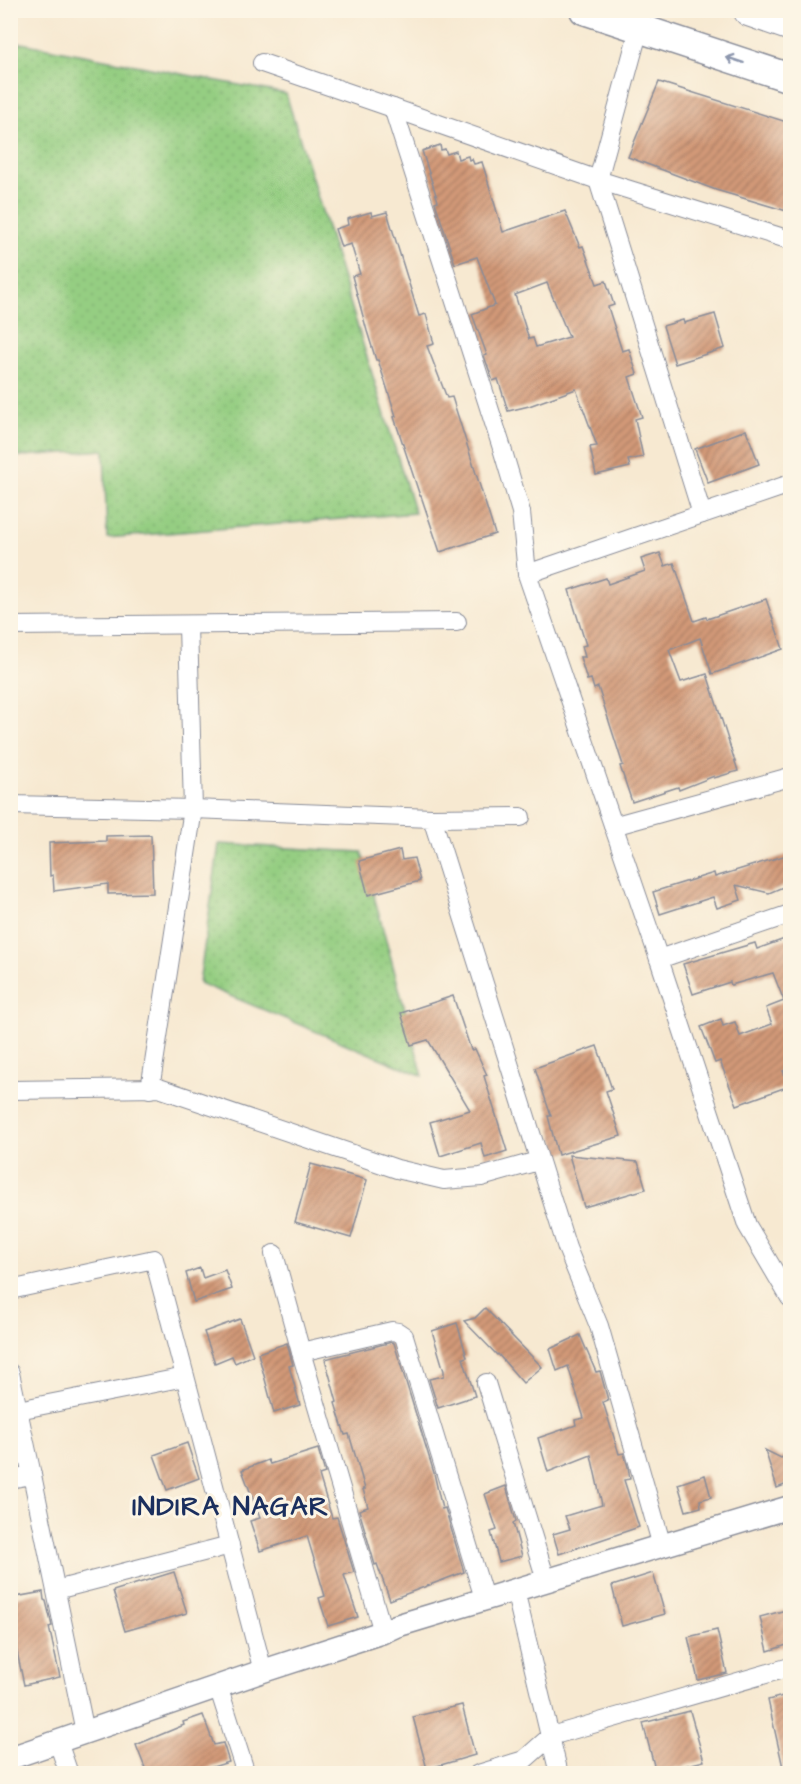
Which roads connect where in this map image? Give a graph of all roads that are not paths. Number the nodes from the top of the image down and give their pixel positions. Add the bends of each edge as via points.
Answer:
1 (584, 10) edge
2 (750, 10) edge
3 (790, 24) edge
4 (639, 29) junction
5 (262, 63) dead end
6 (790, 78) edge
7 (393, 108) junction
8 (598, 180) junction
9 (790, 240) edge
10 (790, 484) edge
11 (702, 514) junction
12 (527, 574) junction
13 (457, 622) dead end
14 (10, 626) edge
15 (188, 626) junction
16 (790, 777) edge
17 (10, 805) edge
18 (193, 809) junction
19 (521, 817) dead end
20 (432, 818) junction
21 (613, 826) junction
22 (790, 914) edge
23 (659, 959) junction
24 (150, 1089) junction
25 (10, 1090) edge
26 (538, 1161) junction
27 (274, 1254) dead end
28 (10, 1290) edge
29 (790, 1298) edge
30 (301, 1352) junction
31 (10, 1373) edge
32 (185, 1377) junction
33 (486, 1383) dead end
34 (18, 1410) junction
35 (32, 1475) junction
36 (10, 1479) edge
37 (790, 1507) edge
38 (230, 1545) junction
39 (662, 1546) junction
40 (546, 1581) junction
41 (56, 1590) junction
42 (515, 1590) junction
43 (484, 1599) junction
44 (383, 1632) junction
45 (790, 1667) edge
46 (263, 1671) junction
47 (218, 1686) junction
48 (85, 1732) junction
49 (551, 1736) junction
50 (58, 1742) junction
51 (10, 1758) edge
52 (69, 1773) edge
53 (246, 1773) edge
54 (478, 1773) edge
55 (559, 1773) edge

1 - 4 main road
2 - 3 highway
6 -> 4 main road
4 - 8 street
5 - 7 street
7 - 8 street
7 - 12 street via 501,445 520,512
8 - 9 street
8 - 11 street
10 - 11 street
11 - 12 street
12 - 21 street
13 - 15 street
14 - 15 street
15 - 18 street
16 - 21 street
17 - 18 street
18 - 20 street
18 - 24 street
19 - 20 street
20 - 26 street
21 - 23 street
22 - 23 street
23 - 29 street via 747,1225
24 - 25 street
24 - 26 street via 159,1088 398,1169 444,1180 481,1177
26 - 39 street via 599,1326
27 - 30 street
28 - 32 street via 153,1259
30 - 43 street via 392,1331 404,1336
30 - 44 street
31 - 34 street
32 - 34 street
32 - 38 street
33 - 40 street
34 - 35 street
35 - 36 street
35 - 41 street
37 - 39 street
38 - 41 street
38 - 46 street
39 - 40 street
40 - 42 street
41 - 48 street
42 - 43 street
42 - 49 street
43 - 44 street
44 - 46 street
45 - 49 street
46 - 47 street
47 - 48 street
47 - 53 street
48 - 50 street
49 - 54 street via 524,1760
49 - 55 street
50 - 51 street
50 - 52 street

